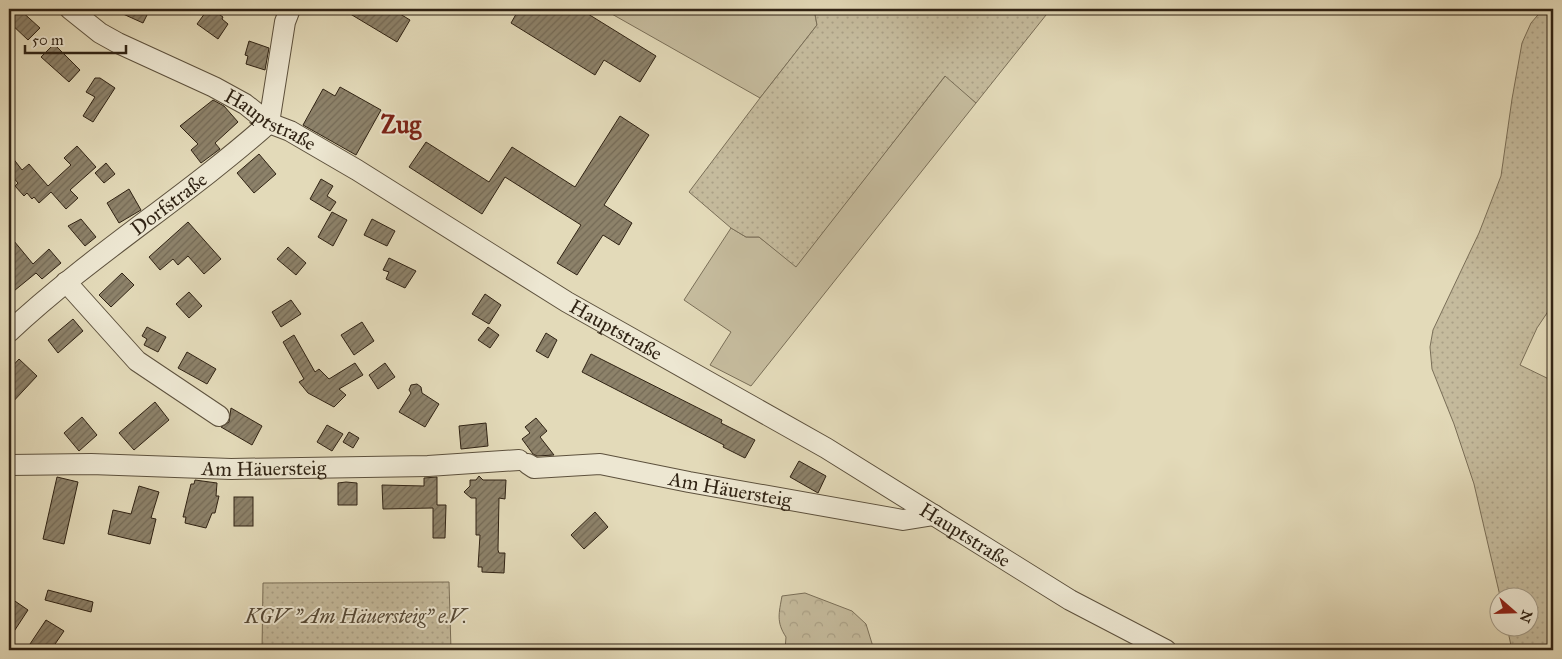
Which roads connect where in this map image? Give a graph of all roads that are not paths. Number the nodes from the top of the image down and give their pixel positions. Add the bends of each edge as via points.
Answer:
1 (70, 9) edge
2 (290, 9) edge
3 (269, 123) junction
4 (66, 282) junction
5 (9, 332) edge
6 (219, 416) dead end
7 (9, 465) edge
8 (934, 515) junction
9 (1166, 650) edge

1 - 3 street, Hauptstraße via 100,33 214,87 245,104
2 - 3 street via 285,22
3 - 4 street, Dorfstraße
3 - 8 street, Hauptstraße via 357,170 567,302 826,448
4 - 5 street, Dorfstraße
4 - 6 street via 137,361
7 - 8 street, Am Häuersteig via 231,469 523,462 534,468 600,464 903,520
8 - 9 street, Hauptstraße via 1070,600

